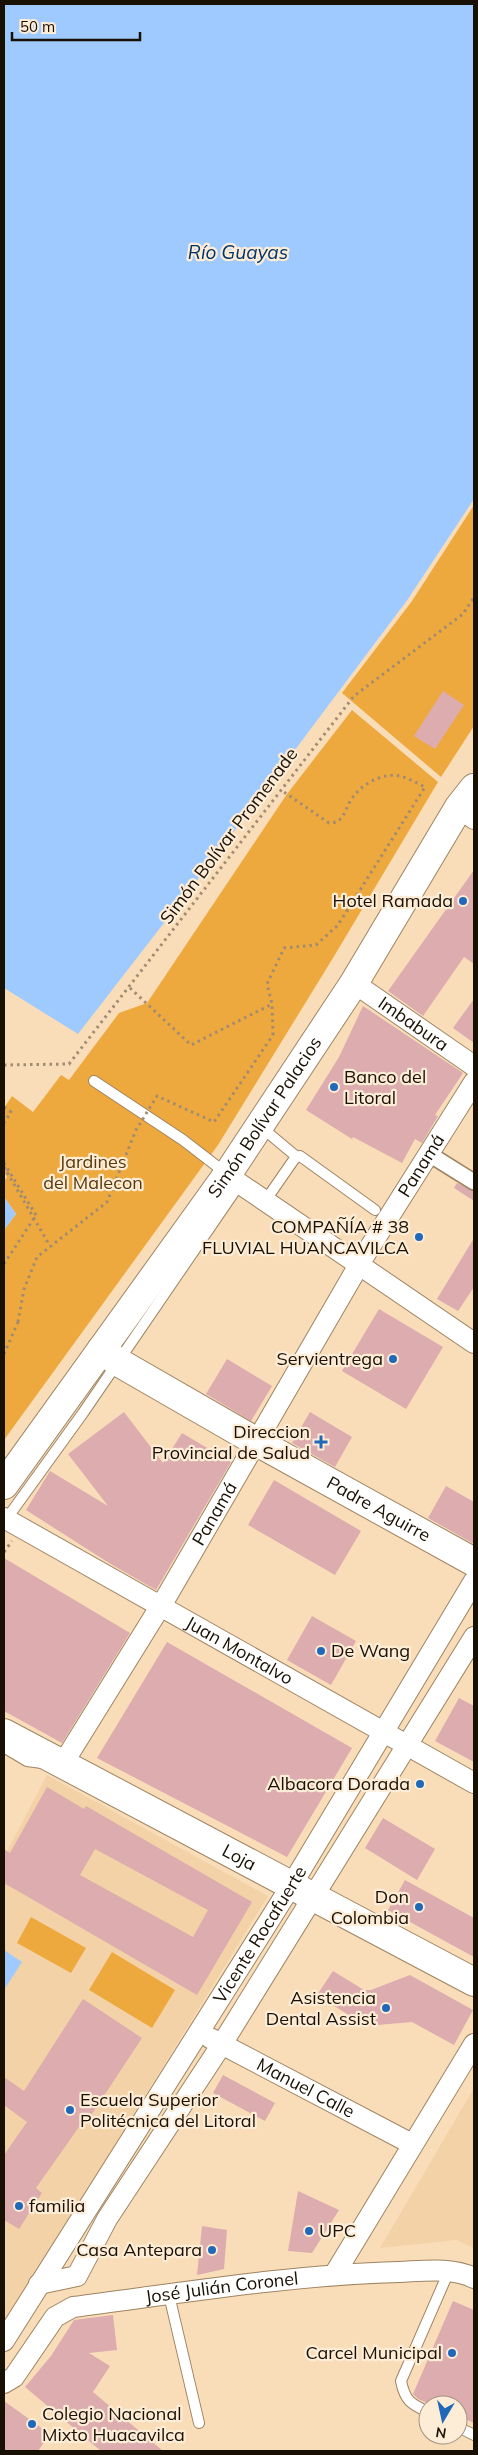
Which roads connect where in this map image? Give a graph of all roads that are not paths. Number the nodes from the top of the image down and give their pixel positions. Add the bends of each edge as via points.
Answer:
1 (469, 805) edge
2 (354, 982) junction
3 (474, 1066) edge
4 (94, 1081) dead end
5 (474, 1082) edge
6 (259, 1126) junction
7 (429, 1154) junction
8 (297, 1157) junction
9 (233, 1179) junction
10 (474, 1182) edge
11 (270, 1194) junction
12 (375, 1210) dead end
13 (361, 1262) junction
14 (474, 1333) edge
15 (474, 1343) edge
16 (109, 1356) junction
17 (257, 1442) junction
18 (4, 1485) edge
19 (5, 1520) edge
20 (474, 1562) edge
21 (474, 1581) edge
22 (161, 1606) junction
23 (474, 1637) edge
24 (384, 1732) junction
25 (4, 1733) edge
26 (408, 1745) junction
27 (4, 1748) edge
28 (61, 1765) junction
29 (474, 1782) edge
30 (302, 1892) junction
31 (474, 1982) edge
32 (200, 2032) junction
33 (222, 2044) junction
34 (474, 2044) edge
35 (412, 2144) junction
36 (107, 2178) junction
37 (106, 2219) junction
38 (357, 2237) junction
39 (449, 2271) junction
40 (365, 2273) junction
41 (334, 2275) junction
42 (77, 2276) junction
43 (474, 2278) edge
44 (39, 2284) junction
45 (169, 2295) junction
46 (111, 2302) junction
47 (4, 2342) edge
48 (4, 2383) edge
49 (418, 2407) edge
50 (199, 2424) dead end

1 - 2 main road, Simón Bolívar Palacios
2 - 3 street, Imbabura
2 - 6 main road, Simón Bolívar Palacios
4 - 9 lane via 183,1140
5 - 7 street, Panamá
6 - 8 lane
6 - 9 main road, Simón Bolívar Palacios
7 - 10 street
7 - 13 street, Panamá
8 - 11 lane
8 - 12 lane via 303,1156
9 - 11 lane via 246,1180
9 - 13 street
9 - 16 main road, Simón Bolívar Palacios
11 - 13 lane
13 - 14 lane
13 - 15 street
13 - 17 street, Panamá
16 - 17 main road, Padre Aguirre
16 - 18 main road, Simón Bolívar Palacios
16 - 19 lane
17 - 20 main road, Padre Aguirre
17 - 22 street, Panamá
19 - 22 street, Juan Montalvo
21 - 24 street, Vicente Rocafuerte
22 - 24 street, Juan Montalvo
22 - 28 street, Panamá
23 - 26 street, Vicente Rocafuerte
24 - 26 street, Juan Montalvo
24 - 30 street, Vicente Rocafuerte
25 - 28 main road, Loja
26 - 29 street, Juan Montalvo
26 - 30 street, Vicente Rocafuerte
27 - 28 lane via 27,1761
28 - 30 main road, Loja
30 - 31 main road, Loja
30 - 32 street, Vicente Rocafuerte
30 - 33 street, Vicente Rocafuerte
32 - 33 street, Manuel Calle
32 - 36 street, Vicente Rocafuerte
33 - 35 street, Manuel Calle
33 - 37 street, Vicente Rocafuerte
34 - 35 street
35 - 38 street
36 - 37 street
36 - 44 street, Vicente Rocafuerte
37 - 42 street, Vicente Rocafuerte
38 - 40 street
38 - 41 street
39 - 40 street, José Julián Coronel
39 - 43 street, José Julián Coronel
39 - 49 lane via 401,2382 404,2396
40 - 41 street, José Julián Coronel
41 - 45 street, José Julián Coronel
42 - 44 street
42 - 46 street via 78,2288 91,2297
44 - 47 street, Vicente Rocafuerte
45 - 46 street, José Julián Coronel
45 - 50 lane
46 - 48 street, José Julián Coronel via 73,2307 54,2317 14,2377

